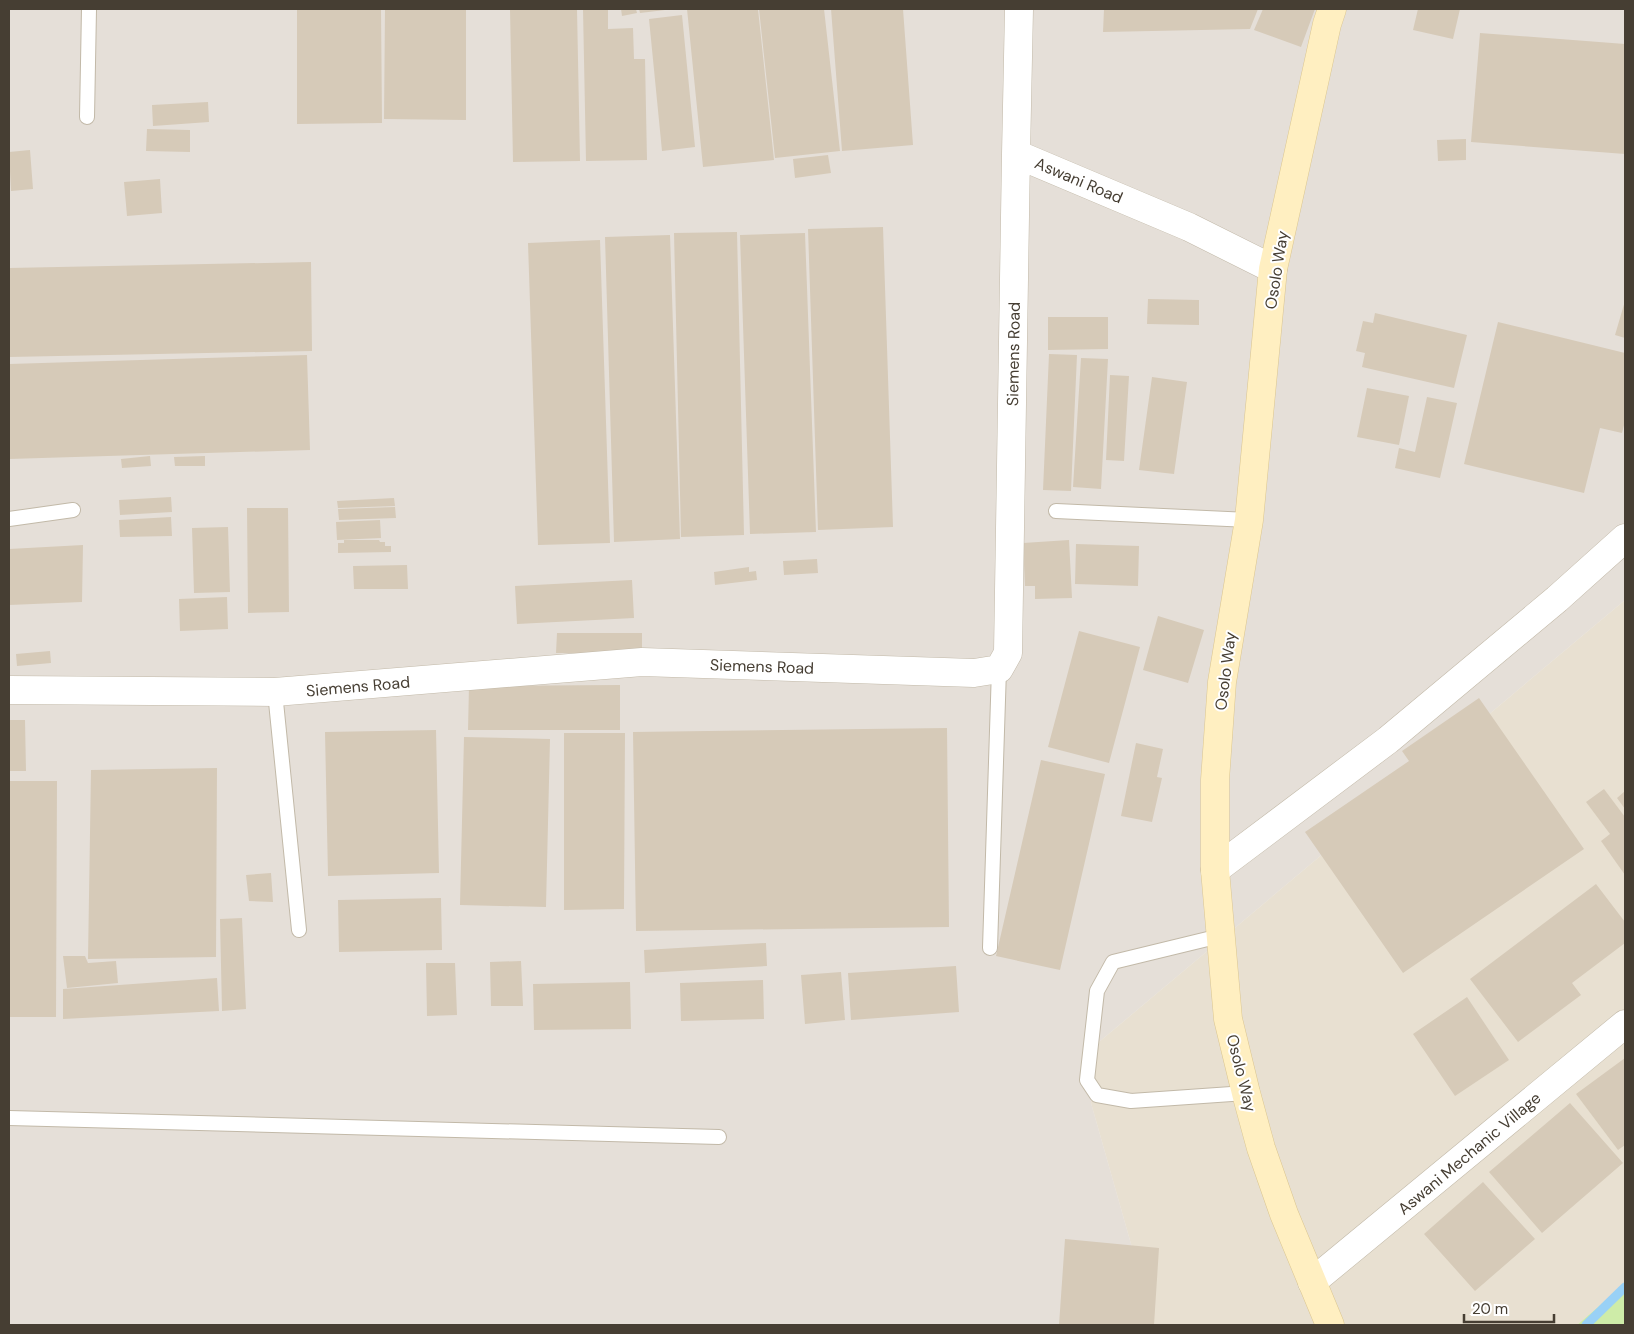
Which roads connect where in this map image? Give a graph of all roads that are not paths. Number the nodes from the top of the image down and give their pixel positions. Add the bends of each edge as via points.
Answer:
1 (90, 9) edge
2 (1018, 9) edge
3 (1332, 9) edge
4 (87, 117) dead end
5 (1016, 154) junction
6 (1273, 269) junction
7 (73, 510) dead end
8 (1056, 511) dead end
9 (9, 519) edge
10 (1249, 520) junction
11 (1625, 538) edge
12 (998, 669) junction
13 (9, 690) edge
14 (276, 692) junction
15 (1214, 870) junction
16 (299, 930) dead end
17 (1220, 936) junction
18 (990, 948) dead end
19 (1625, 1024) edge
20 (1246, 1093) junction
21 (9, 1118) edge
22 (719, 1137) dead end
23 (1312, 1282) junction
24 (1330, 1325) edge

1 - 4 lane
2 - 5 street, Aswani Road
3 - 6 main road, Osolo Way
5 - 6 street, Aswani Road via 1189,227
5 - 12 street, Siemens Road via 1008,652
6 - 10 main road, Osolo Way
7 - 9 lane
8 - 10 lane
10 - 15 main road, Osolo Way via 1222,682 1215,780
11 - 15 street via 1388,740
12 - 14 street, Siemens Road via 974,673 642,662
12 - 18 lane
13 - 14 street, Siemens Road
14 - 16 lane
15 - 17 main road, Osolo Way
17 - 20 main road, Osolo Way via 1228,1019
17 - 20 lane via 1113,962 1097,991 1087,1080 1097,1095 1131,1101
19 - 23 street, Aswani Mechanic Village
20 - 23 main road, Osolo Way via 1284,1214
21 - 22 lane
23 - 24 main road, Osolo Way

